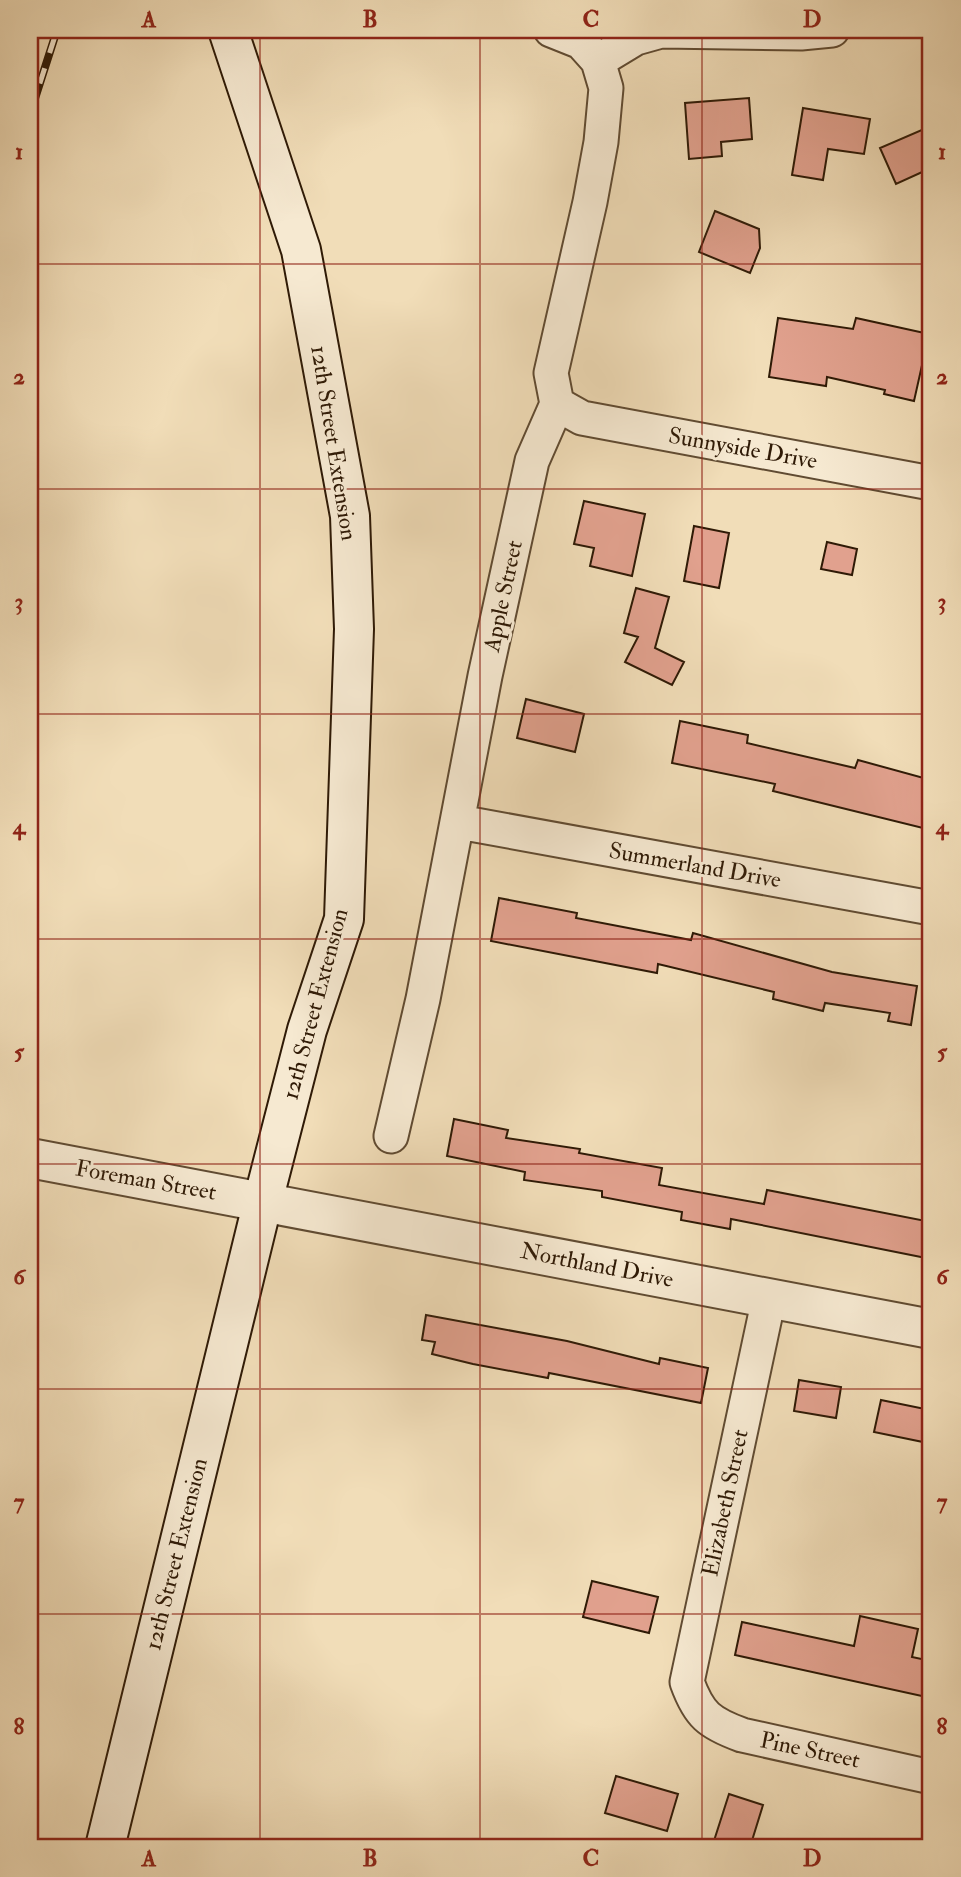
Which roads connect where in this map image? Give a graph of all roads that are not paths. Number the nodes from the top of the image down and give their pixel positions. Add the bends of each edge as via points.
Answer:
1 (228, 30) edge
2 (551, 30) edge
3 (832, 30) edge
4 (598, 61) junction
5 (557, 404) junction
6 (931, 482) edge
7 (459, 822) junction
8 (931, 908) edge
9 (391, 1136) dead end
10 (30, 1158) edge
11 (263, 1200) junction
12 (769, 1298) junction
13 (931, 1329) edge
14 (696, 1708) joint
15 (931, 1777) edge
16 (105, 1847) edge

1 - 11 main road, 12th Street Extension via 301,250 350,516 354,629 344,919 307,1030
2 - 4 street via 581,42
3 - 4 street via 661,31 636,37
4 - 5 street via 606,88 601,142 551,373
5 - 6 street, Sunnyside Drive via 582,418
5 - 7 street, Apple Street via 532,461
7 - 8 street, Summerland Drive
7 - 9 street, Apple Street
10 - 11 main road, Foreman Street
11 - 12 main road, Northland Drive
11 - 16 main road, 12th Street Extension
12 - 13 main road, Northland Drive
12 - 14 street, Elizabeth Street via 687,1682
14 - 15 street, Pine Street via 717,1726 742,1735

